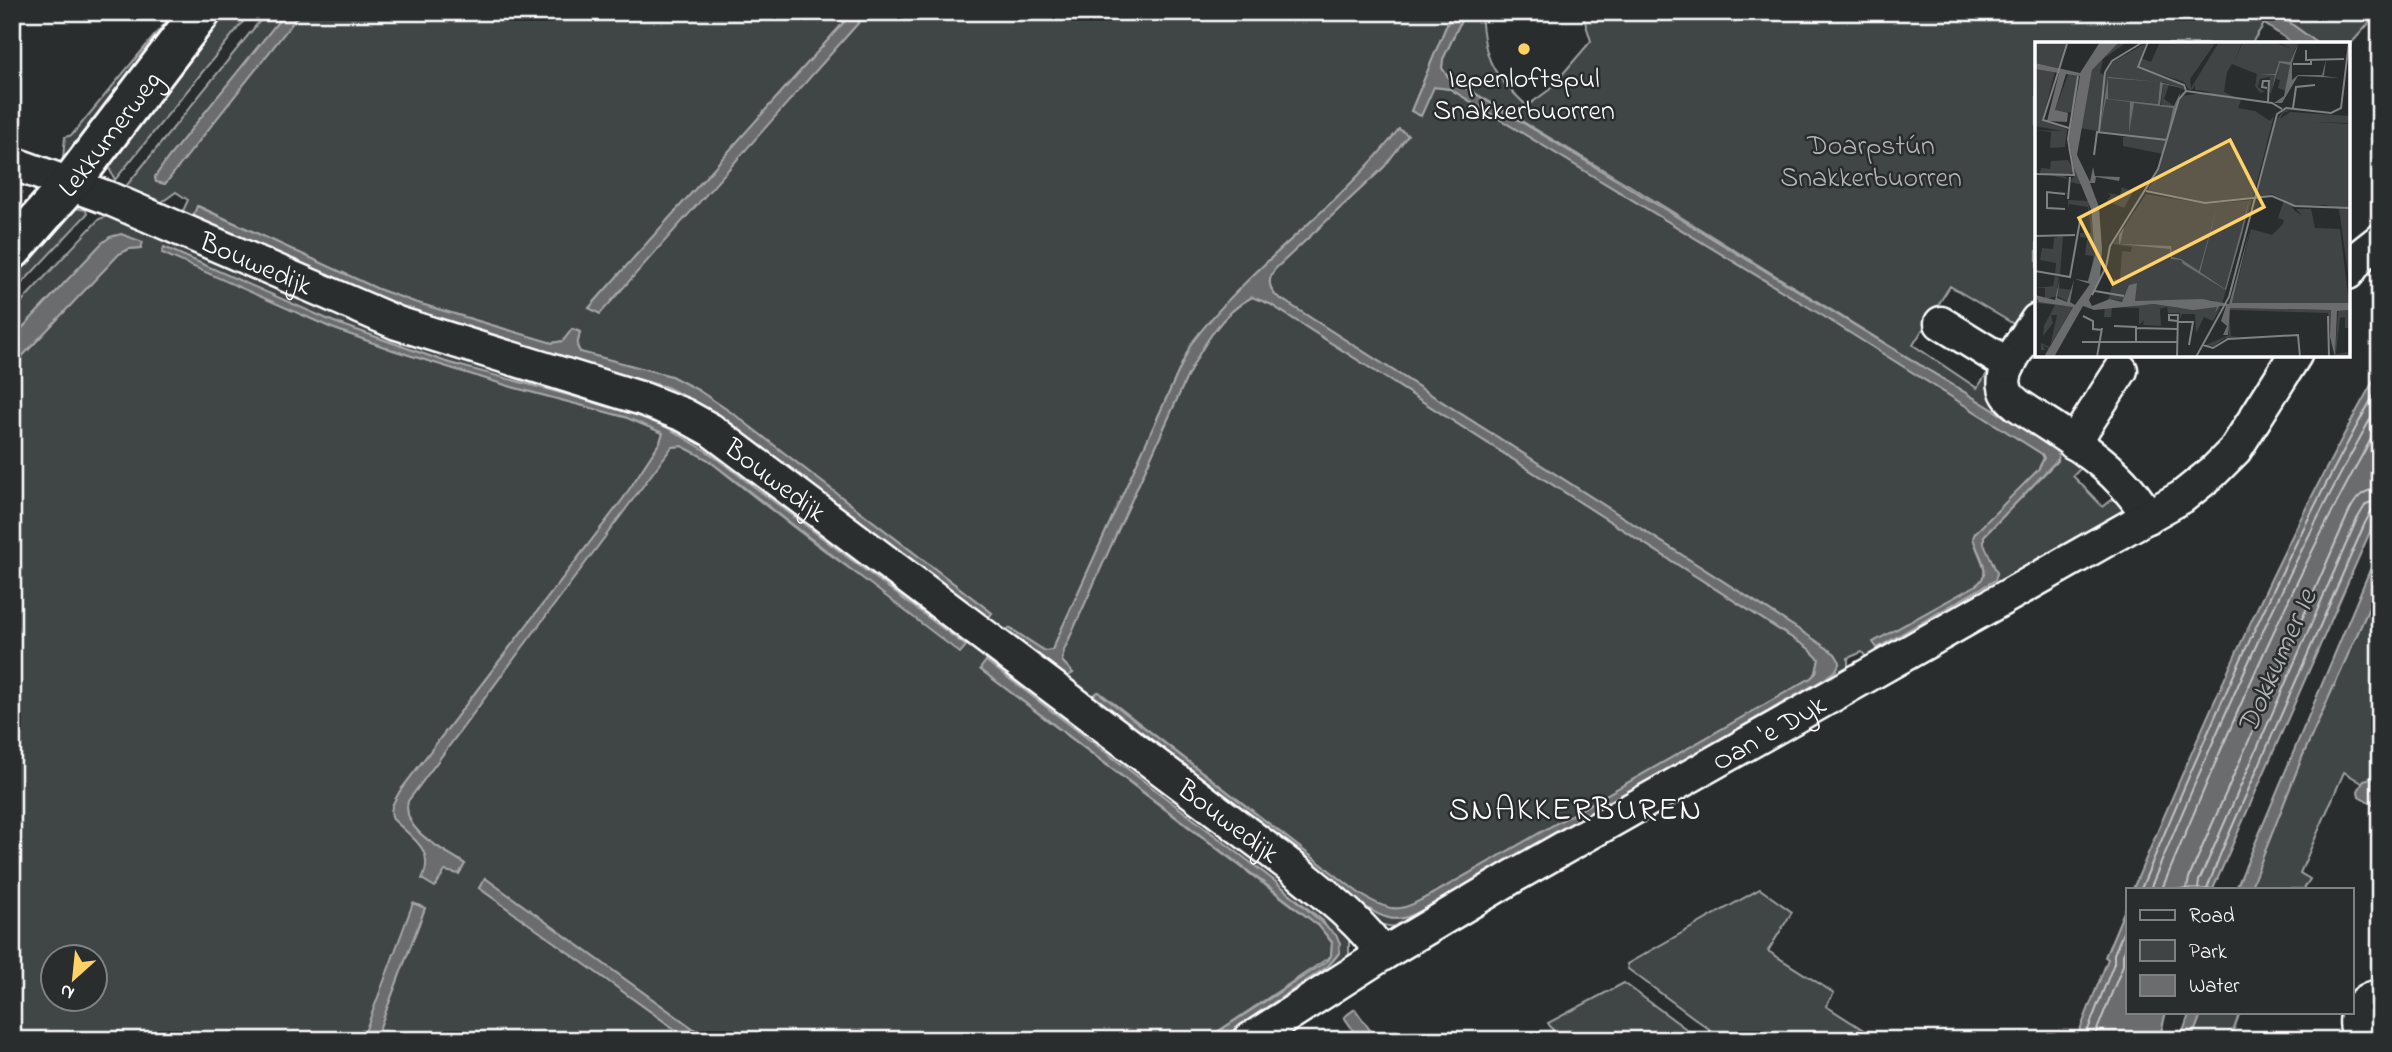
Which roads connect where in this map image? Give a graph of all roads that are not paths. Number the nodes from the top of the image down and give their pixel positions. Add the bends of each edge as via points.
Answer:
1 (201, 12) edge
2 (12, 163) edge
3 (69, 184) junction
4 (2380, 240) edge
5 (12, 250) edge
6 (2350, 270) edge
7 (1941, 323) dead end
8 (2035, 323) edge
9 (2294, 357) edge
10 (2009, 365) junction
11 (2121, 370) dead end
12 (2074, 443) junction
13 (2148, 517) junction
14 (1382, 954) junction
15 (2380, 996) edge
16 (1249, 1040) edge
17 (2362, 1040) edge

1 - 3 main road, Lekkumerweg
2 - 3 street, Bouwedijk
3 - 5 main road, Lekkumerweg
3 - 14 street, Bouwedijk via 397,323 643,399 711,430 1289,865 1368,932
4 - 6 street
7 - 10 street
8 - 10 street
9 - 13 street, Oan 'e Dyk via 2235,450 2182,497
10 - 12 street via 2004,386 2008,396
11 - 12 street
12 - 13 street via 2118,475
13 - 14 street, Oan 'e Dyk
14 - 16 street, Oan 'e Dyk
15 - 17 street via 2359,1008 2356,1029

